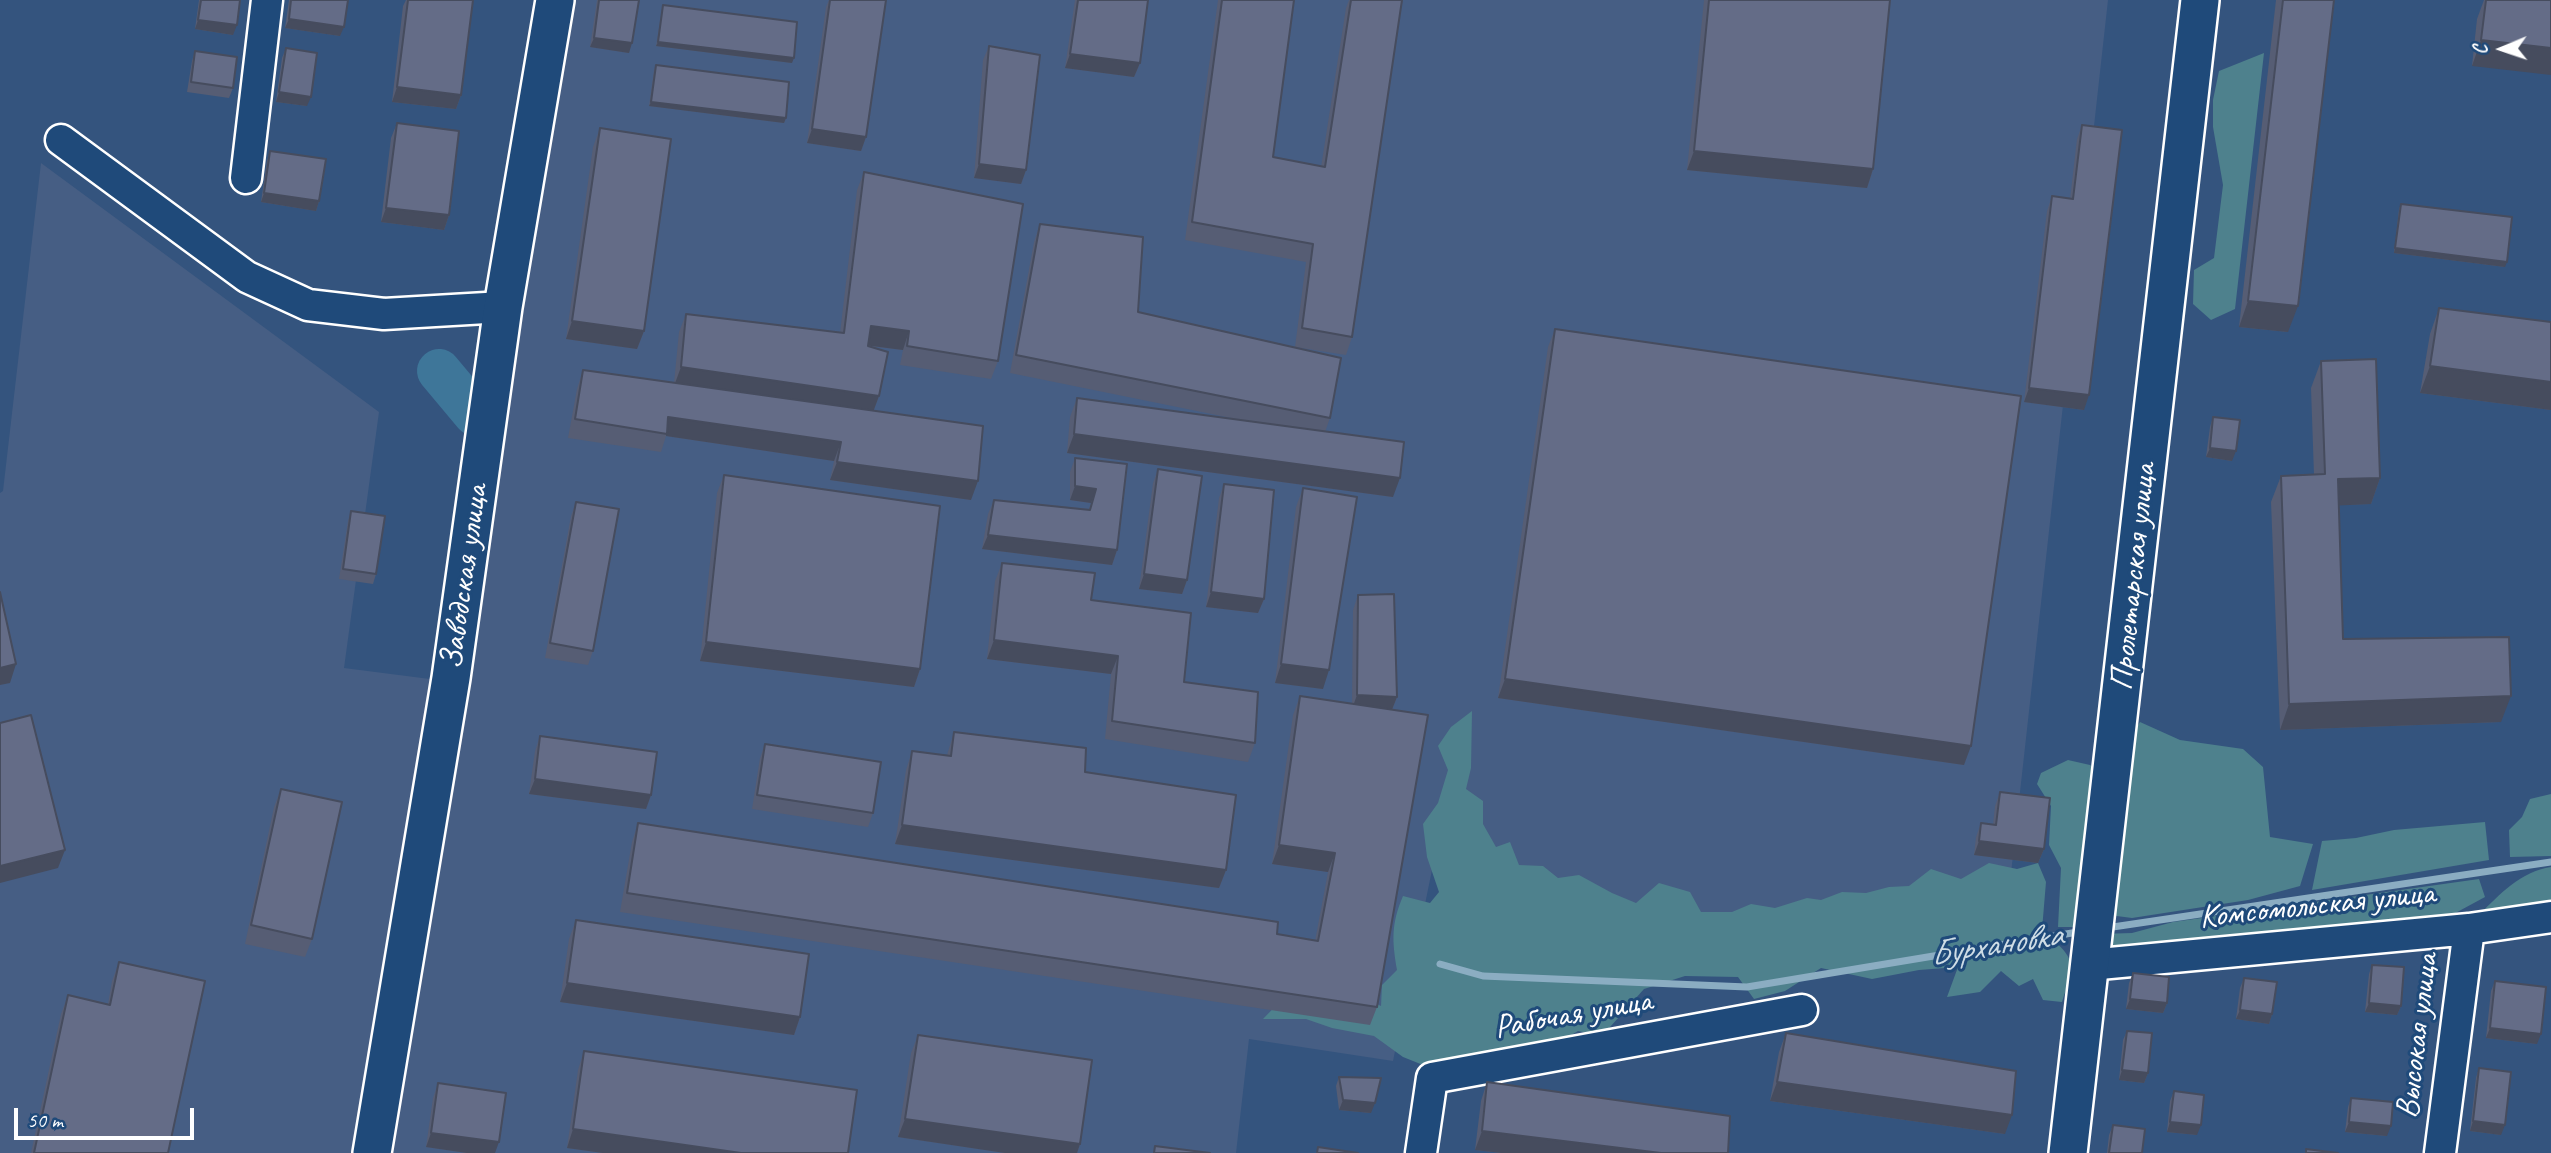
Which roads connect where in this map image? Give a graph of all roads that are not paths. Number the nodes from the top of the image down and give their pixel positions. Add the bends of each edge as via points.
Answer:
1 (267, 0) edge
2 (555, 0) edge
3 (2200, 0) edge
4 (61, 140) dead end
5 (246, 178) dead end
6 (503, 307) junction
7 (2551, 917) edge
8 (2469, 929) junction
9 (2092, 942) junction
10 (1802, 1010) dead end
11 (372, 1153) edge
12 (1421, 1153) edge
13 (2068, 1153) edge
14 (2440, 1153) edge

1 - 5 street
2 - 6 street, Заводская улица
3 - 9 street, Пролетарская улица
4 - 6 street via 247,277 308,305 384,314
6 - 11 street, Заводская улица via 449,691
7 - 8 street, Комсомольская улица
8 - 9 street, Комсомольская улица
8 - 14 street, Высокая улица
9 - 13 street, Пролетарская улица
10 - 12 street, Рабочая улица via 1432,1078

